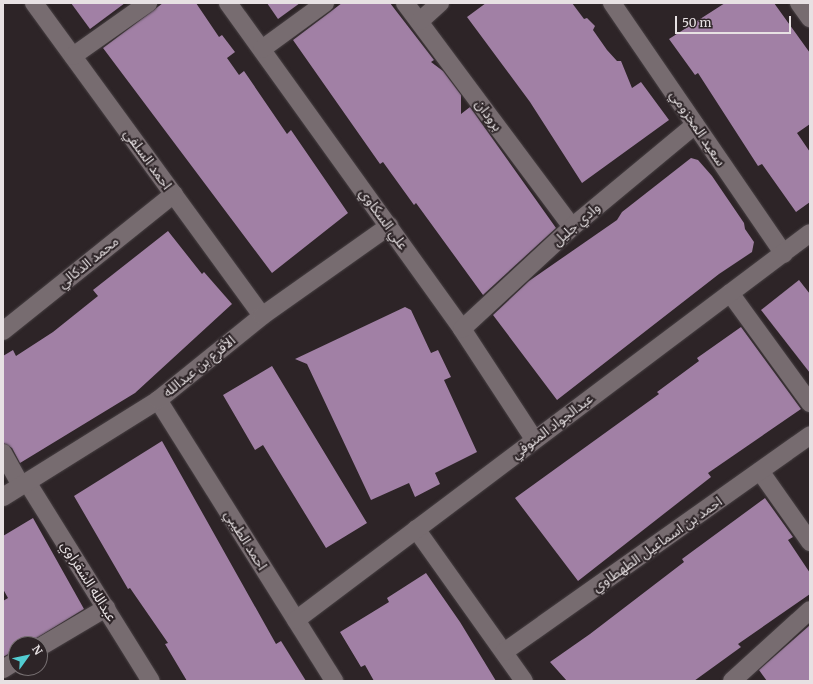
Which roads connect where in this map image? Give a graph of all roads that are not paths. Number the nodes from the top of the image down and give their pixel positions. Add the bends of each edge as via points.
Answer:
1 (34, 3) edge
2 (148, 3) edge
3 (228, 3) edge
4 (325, 3) edge
5 (405, 3) edge
6 (440, 3) edge
7 (612, 3) edge
8 (799, 3) edge
9 (810, 18) edge
10 (420, 21) junction
11 (262, 49) junction
12 (73, 56) junction
13 (695, 125) junction
14 (174, 194) junction
15 (389, 226) junction
16 (572, 227) junction
17 (810, 233) edge
18 (784, 254) junction
19 (730, 293) junction
20 (262, 316) junction
21 (462, 329) junction
22 (3, 331) edge
23 (158, 400) junction
24 (810, 403) edge
25 (810, 435) edge
26 (534, 439) junction
27 (3, 453) edge
28 (760, 471) junction
29 (24, 484) junction
30 (3, 497) edge
31 (416, 529) junction
32 (810, 542) edge
33 (106, 608) junction
34 (810, 610) edge
35 (296, 620) junction
36 (48, 642) edge
37 (504, 652) junction
38 (151, 681) edge
39 (334, 681) edge
40 (524, 681) edge
41 (732, 681) edge

1 - 12 street, احمد السلفي
2 - 12 street
3 - 11 street, علي السكاوي
4 - 11 street
5 - 10 street, برودان
6 - 10 street
7 - 13 street, سعيد المخزومي
8 - 9 street
10 - 16 street, برودان
11 - 15 street, علي السكاوي
12 - 14 street, احمد السلفي
13 - 16 street, وادي جليل
13 - 18 street, سعيد المخزومي
14 - 20 street, احمد السلفي
14 - 22 street, محمد الدكالي
15 - 20 street, الأقرع بن عبدالله
15 - 21 street, علي السكاوي
16 - 21 street, وادي جليل
17 - 18 street, عبدالجواد المنوفي
18 - 19 street, عبدالجواد المنوفي
19 - 24 street
19 - 26 street, عبدالجواد المنوفي
20 - 23 street, الأقرع بن عبدالله
21 - 26 street, علي السكاوي
23 - 29 street, الأقرع بن عبدالله
23 - 35 street, احمد الطيبي
25 - 28 street, احمد بن اسماعيل الطهطاوي
26 - 31 street, عبدالجواد المنوفي
27 - 29 street, عبدالله الشقراوي
28 - 32 street
28 - 37 street, احمد بن اسماعيل الطهطاوي
29 - 30 street, الأقرع بن عبدالله
29 - 33 street, عبدالله الشقراوي
31 - 35 street, عبدالجواد المنوفي
31 - 37 street
33 - 36 street
33 - 38 street, عبدالله الشقراوي
34 - 41 street
35 - 39 street, احمد الطيبي
37 - 40 street

